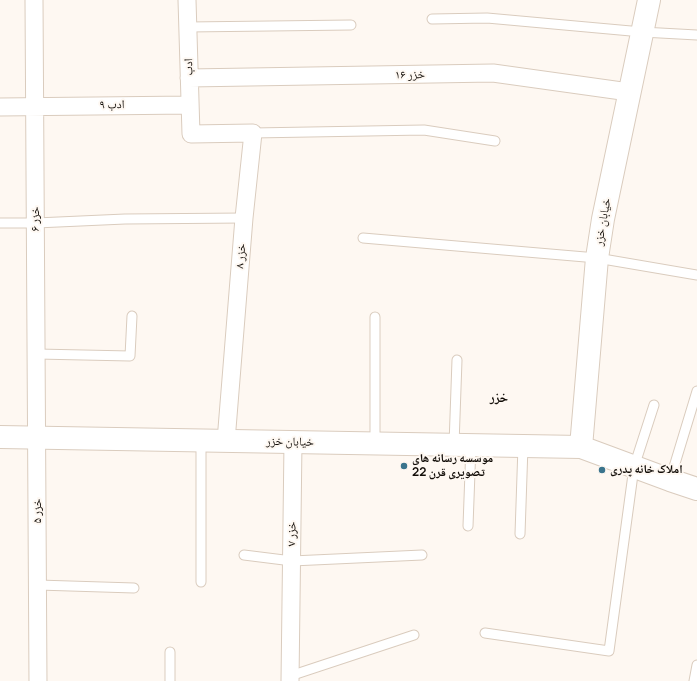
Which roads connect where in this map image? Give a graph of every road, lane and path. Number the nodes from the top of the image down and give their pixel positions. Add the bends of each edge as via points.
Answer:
1 (34, 0) edge
2 (187, 0) edge
3 (649, 0) edge
4 (432, 19) dead end
5 (351, 25) dead end
6 (188, 27) junction
7 (642, 32) junction
8 (697, 35) edge
9 (189, 78) junction
10 (629, 92) junction
11 (190, 105) junction
12 (35, 106) junction
13 (0, 107) edge
14 (253, 133) junction
15 (495, 141) dead end
16 (244, 218) junction
17 (0, 223) edge
18 (36, 223) junction
19 (363, 238) dead end
20 (597, 258) junction
21 (697, 275) edge
22 (132, 316) dead end
23 (375, 317) dead end
24 (37, 354) junction
25 (457, 360) dead end
26 (697, 391) edge
27 (654, 405) dead end
28 (0, 437) edge
29 (37, 438) junction
30 (201, 440) junction
31 (226, 440) junction
32 (293, 442) junction
33 (375, 443) junction
34 (463, 445) junction
35 (523, 446) junction
36 (581, 447) junction
37 (634, 467) junction
38 (670, 480) junction
39 (697, 489) edge
40 (468, 526) dead end
41 (520, 534) dead end
42 (244, 555) dead end
43 (422, 555) dead end
44 (292, 561) junction
45 (200, 582) dead end
46 (38, 585) junction
47 (134, 588) dead end
48 (485, 633) dead end
49 (414, 635) dead end
50 (170, 652) dead end
51 (697, 665) edge
52 (290, 678) edge
53 (38, 681) edge
54 (170, 681) edge
55 (694, 681) edge

1 - 12 street, خزر ۶
2 - 6 street, ادب
3 - 7 street, خیابان خزر
4 - 7 lane via 487,18
5 - 6 lane
6 - 9 street, ادب
7 - 8 lane
7 - 10 street, خیابان خزر
9 - 10 street, خزر ۱۶ via 493,74
9 - 11 street, ادب
10 - 20 street, خیابان خزر
11 - 12 street, ادب ۹
11 - 14 street, ادب via 191,134
12 - 13 street, ادب ۹
12 - 18 street, خزر ۶
14 - 15 lane via 424,130
14 - 16 street, خزر ۸
16 - 18 lane
16 - 31 street, خزر ۸
17 - 18 lane
18 - 24 street, خزر ۶
19 - 20 lane
20 - 21 lane
20 - 36 street, خیابان خزر
22 - 24 lane via 130,356
23 - 33 lane
24 - 29 street, خزر ۶
25 - 34 lane
26 - 38 lane
27 - 37 lane
28 - 29 street, خیابان خزر
29 - 30 street, خیابان خزر
29 - 46 street, خزر ۵
30 - 31 street, خیابان خزر
30 - 45 lane
31 - 32 street, خیابان خزر
32 - 33 street, خیابان خزر
32 - 44 street, خزر ۷
33 - 34 street, خیابان خزر
34 - 35 street, خیابان خزر
34 - 40 lane
35 - 36 street, خیابان خزر
35 - 41 lane
36 - 37 street, خیابان خزر
37 - 38 street, خیابان خزر
37 - 48 lane via 609,651
38 - 39 street, خیابان خزر
42 - 44 lane
43 - 44 lane
44 - 52 street, خزر ۷
46 - 47 lane
46 - 53 street, خزر ۵
49 - 52 lane
50 - 54 lane
51 - 55 lane

